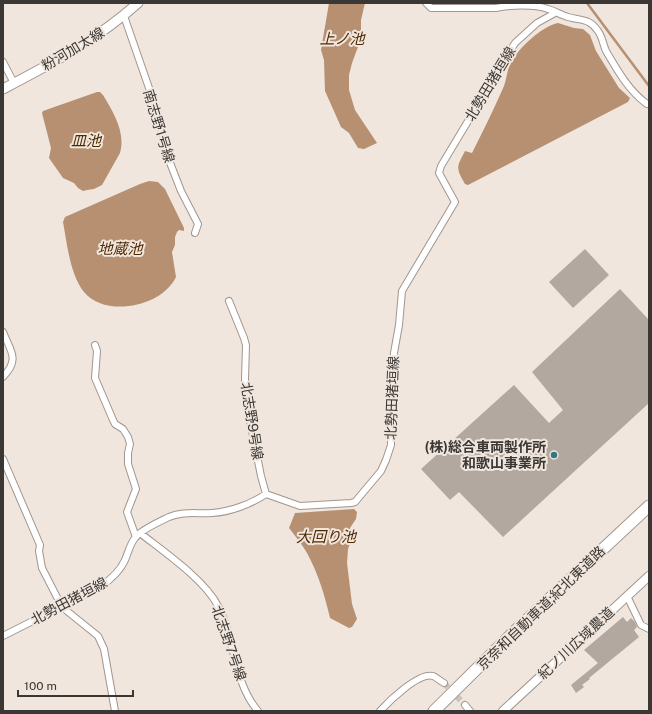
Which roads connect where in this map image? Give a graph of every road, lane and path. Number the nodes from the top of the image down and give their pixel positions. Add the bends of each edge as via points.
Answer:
1 (138, 3) edge
2 (426, 3) edge
3 (555, 13) junction
4 (124, 16) junction
5 (3, 62) edge
6 (14, 83) junction
7 (3, 89) edge
8 (649, 104) edge
9 (195, 233) dead end
10 (229, 301) dead end
11 (3, 332) edge
12 (95, 345) dead end
13 (3, 377) edge
14 (3, 459) edge
15 (266, 494) junction
16 (649, 506) edge
17 (138, 535) junction
18 (649, 576) edge
19 (626, 596) junction
20 (62, 607) junction
21 (649, 629) edge
22 (3, 636) edge
23 (444, 683) tunnel mouth
24 (465, 705) tunnel mouth
25 (115, 711) edge
26 (258, 711) edge
27 (380, 711) edge
28 (434, 711) edge
29 (470, 711) edge
30 (504, 711) edge

1 - 4 main road, 粉河加太線
2 - 3 street via 431,8 527,6 548,9
3 - 8 street via 589,22 599,32 605,49 626,84
3 - 15 street, 北勢田猪垣線 via 537,23 515,43 441,166 439,173 455,202 402,291 394,353 391,445 381,471 355,502 351,503 300,506
4 - 6 main road, 粉河加太線 via 98,36
4 - 9 street, 南志野1号線 via 157,111 167,155 198,224
5 - 6 street
6 - 7 main road, 粉河加太線
10 - 15 street, 北志野9号線 via 246,345 247,406
11 - 13 street via 14,358 11,369
12 - 17 street via 95,378 115,424 126,433 129,441 128,464 136,489 127,512
14 - 20 street via 40,544 42,568
15 - 17 street via 236,508 212,513 179,514
16 - 28 highway, 京奈和自動車道;紀北東道路 via 516,630
17 - 20 street, 北勢田猪垣線 via 124,562 110,580
17 - 26 street, 北志野7号線 via 202,584 218,605 239,676 253,706
18 - 19 street, 紀ノ川広域農道
19 - 21 street via 641,625
19 - 30 street, 紀ノ川広域農道
20 - 22 street, 北勢田猪垣線
20 - 25 street via 98,636 104,649
23 - 27 street via 432,676 420,677
24 - 29 street

